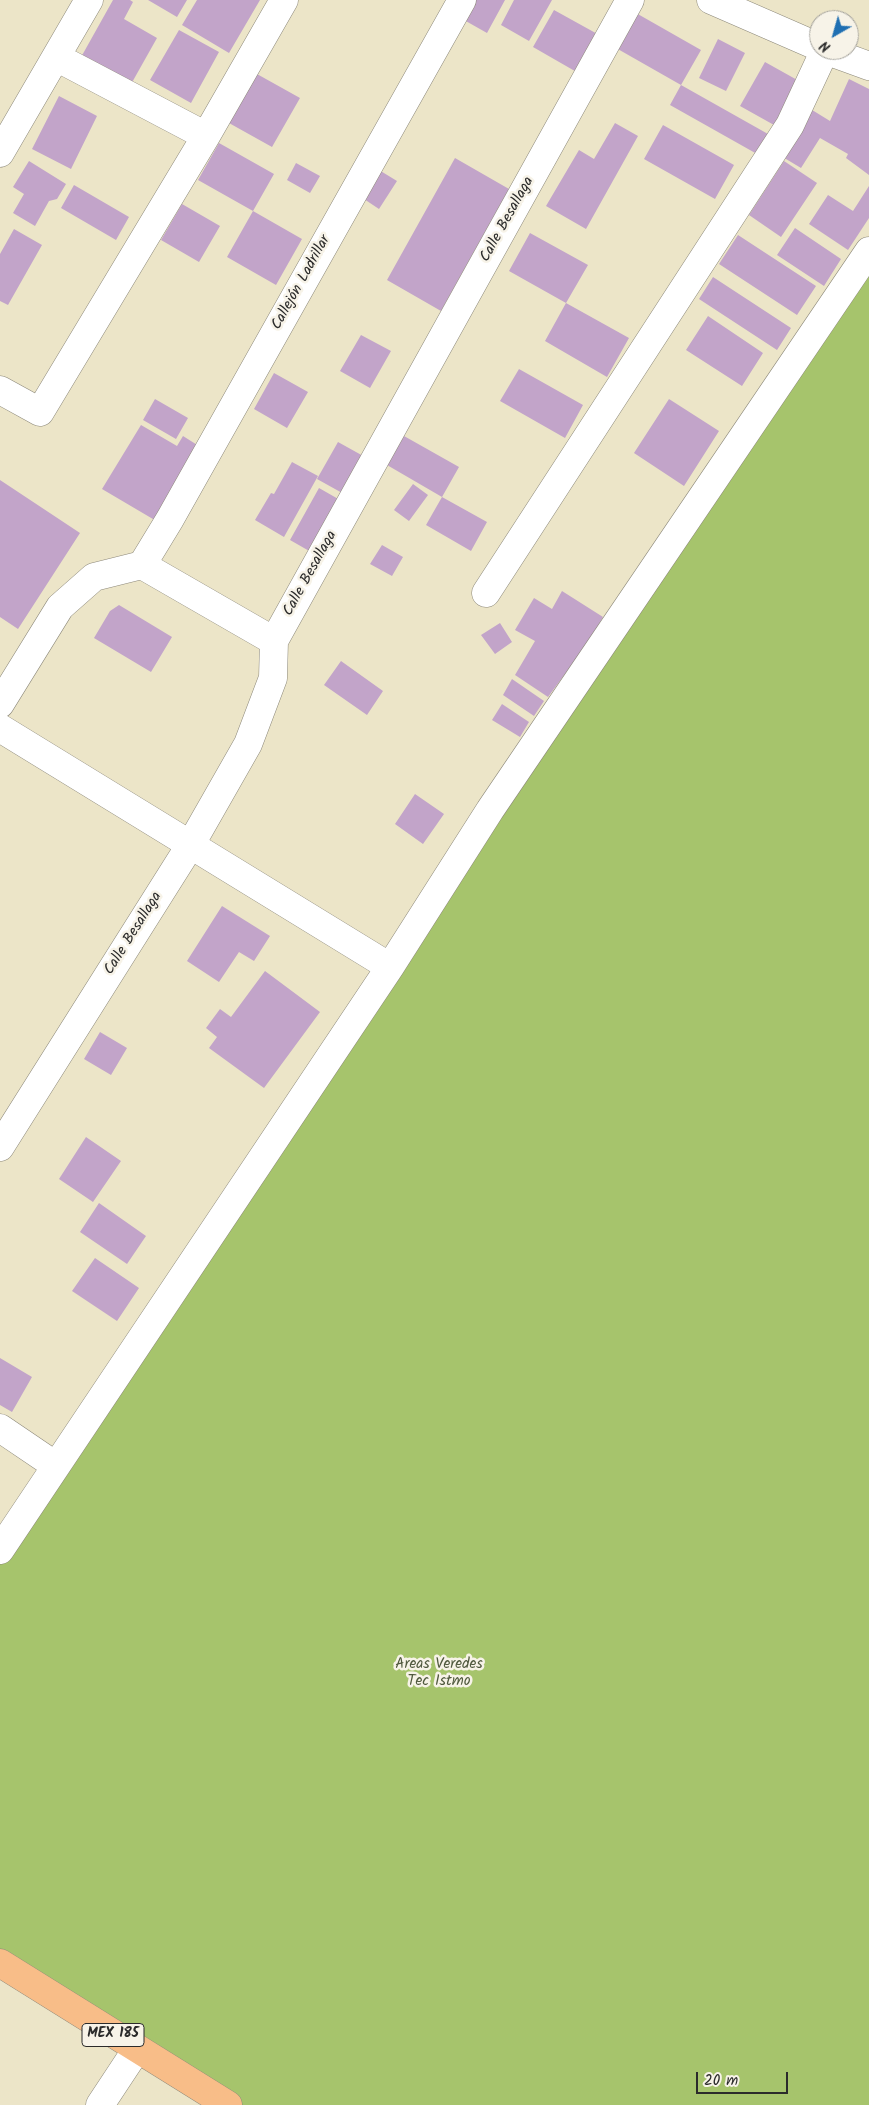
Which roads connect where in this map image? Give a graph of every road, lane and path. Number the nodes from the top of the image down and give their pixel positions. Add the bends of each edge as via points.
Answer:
1 (89, 0) edge
2 (284, 0) edge
3 (462, 0) edge
4 (630, 0) edge
5 (712, 0) edge
6 (809, 43) edge
7 (56, 57) junction
8 (820, 60) edge
9 (852, 60) edge
10 (869, 66) edge
11 (206, 136) junction
12 (0, 153) edge
13 (869, 251) edge
14 (0, 390) edge
15 (142, 565) junction
16 (486, 593) dead end
17 (274, 641) junction
18 (0, 704) edge
19 (0, 728) edge
20 (191, 844) junction
21 (390, 967) junction
22 (0, 1147) edge
23 (0, 1428) edge
24 (56, 1466) junction
25 (0, 1550) edge
26 (0, 1963) edge
27 (137, 2049) junction
28 (100, 2105) edge
29 (228, 2105) edge

1 - 7 street
2 - 11 street
3 - 15 street, Callejón Ladrillar
4 - 17 street, Calle Besallaga
5 - 6 street
7 - 11 street
7 - 12 street
8 - 16 street via 790,125
9 - 10 street
11 - 14 street via 40,412
13 - 21 street via 490,810
15 - 17 street
15 - 18 street via 94,577 60,608
17 - 20 street, Calle Besallaga via 273,678 248,744
19 - 20 street
20 - 21 street
20 - 22 street, Calle Besallaga
21 - 24 street
23 - 24 street
24 - 25 street
26 - 27 main road, MEX 185
27 - 28 street
27 - 29 main road, MEX 185

